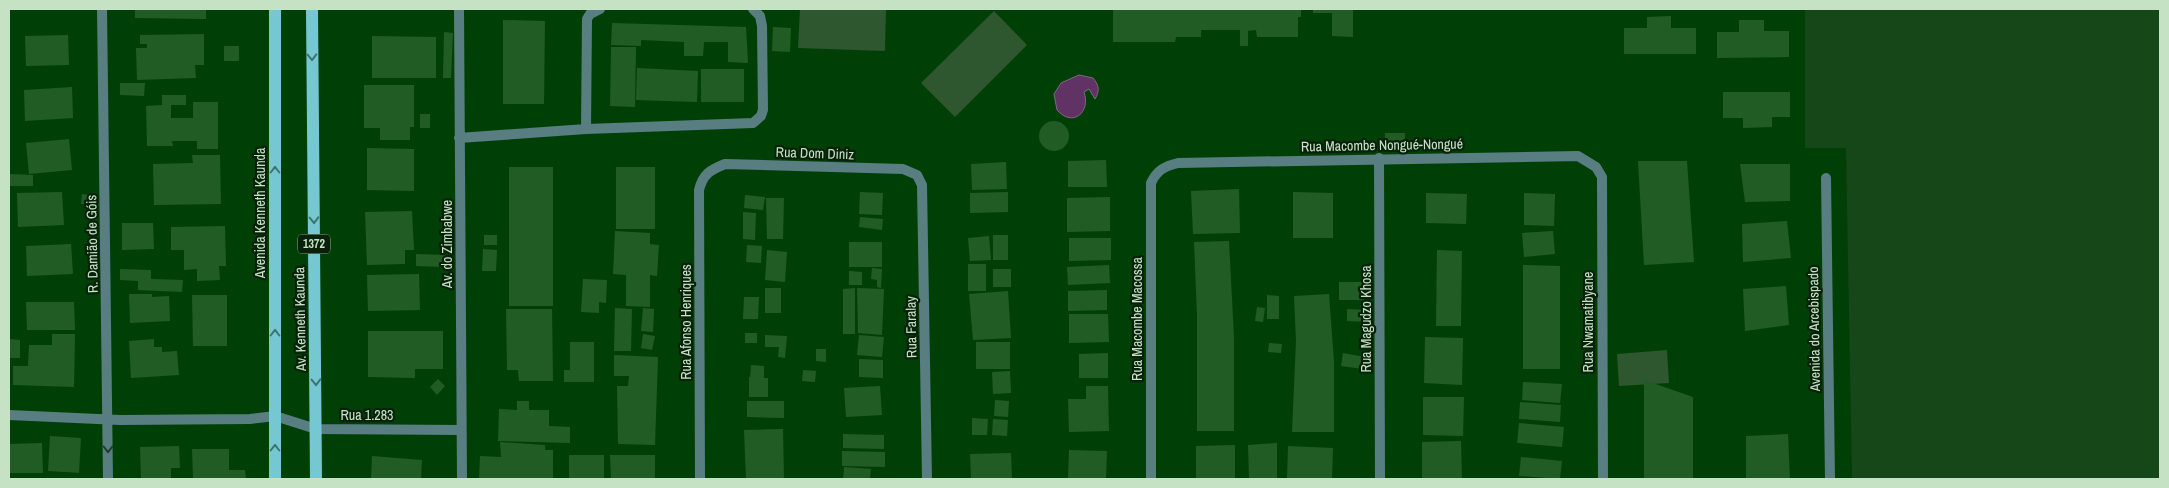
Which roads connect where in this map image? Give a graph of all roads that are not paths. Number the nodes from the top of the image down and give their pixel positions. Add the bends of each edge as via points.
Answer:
1 (102, 9) edge
2 (275, 9) edge
3 (312, 9) edge
4 (458, 9) edge
5 (600, 9) edge
6 (753, 9) edge
7 (586, 129) junction
8 (459, 138) junction
9 (1380, 158) junction
10 (1166, 166) joint
11 (1596, 167) joint
12 (711, 169) joint
13 (918, 175) joint
14 (1826, 178) dead end
15 (9, 415) edge
16 (275, 416) junction
17 (108, 418) junction
18 (316, 429) junction
19 (461, 430) junction
20 (108, 479) edge
21 (276, 479) edge
22 (316, 479) edge
23 (462, 479) edge
24 (700, 479) edge
25 (927, 479) edge
26 (1152, 479) edge
27 (1380, 479) edge
28 (1603, 479) edge
29 (1830, 479) edge

1 - 17 street, R. Damião de Góis
16 -> 2 main road, Avenida Kenneth Kaunda
3 -> 18 main road, Av. Kenneth Kaunda / 1372
4 - 8 street, Av. do Zimbabwe
5 - 7 street via 587,19
6 - 7 street via 760,16 762,26 763,110 757,120 694,126
7 - 8 street
8 - 19 street, Av. do Zimbabwe
9 - 10 street, Rua Macombe Nongué-Nongué via 1178,162
9 - 11 street, Rua Macombe Nongué-Nongué via 1578,156
9 - 27 street, Rua Magudzo Khosa
10 - 26 street, Rua Macombe Macossa via 1154,175 1151,183
11 - 28 street, Rua Nwamatibyane via 1602,177
12 - 13 street, Rua Dom Diniz via 724,164 903,169
12 - 24 street, Rua Afonso Henriques via 702,178 699,190
13 - 25 street, Rua Faralay via 922,185
14 - 29 street, Avenida do Arcebispado
15 - 17 street
16 - 17 street via 241,419
16 - 18 street, Rua 1.283
21 -> 16 main road
17 -> 20 street, R. Damião de Góis
18 - 19 street, Rua 1.283
18 - 22 main road, Av. Kenneth Kaunda / 1372
19 - 23 street, Av. do Zimbabwe

